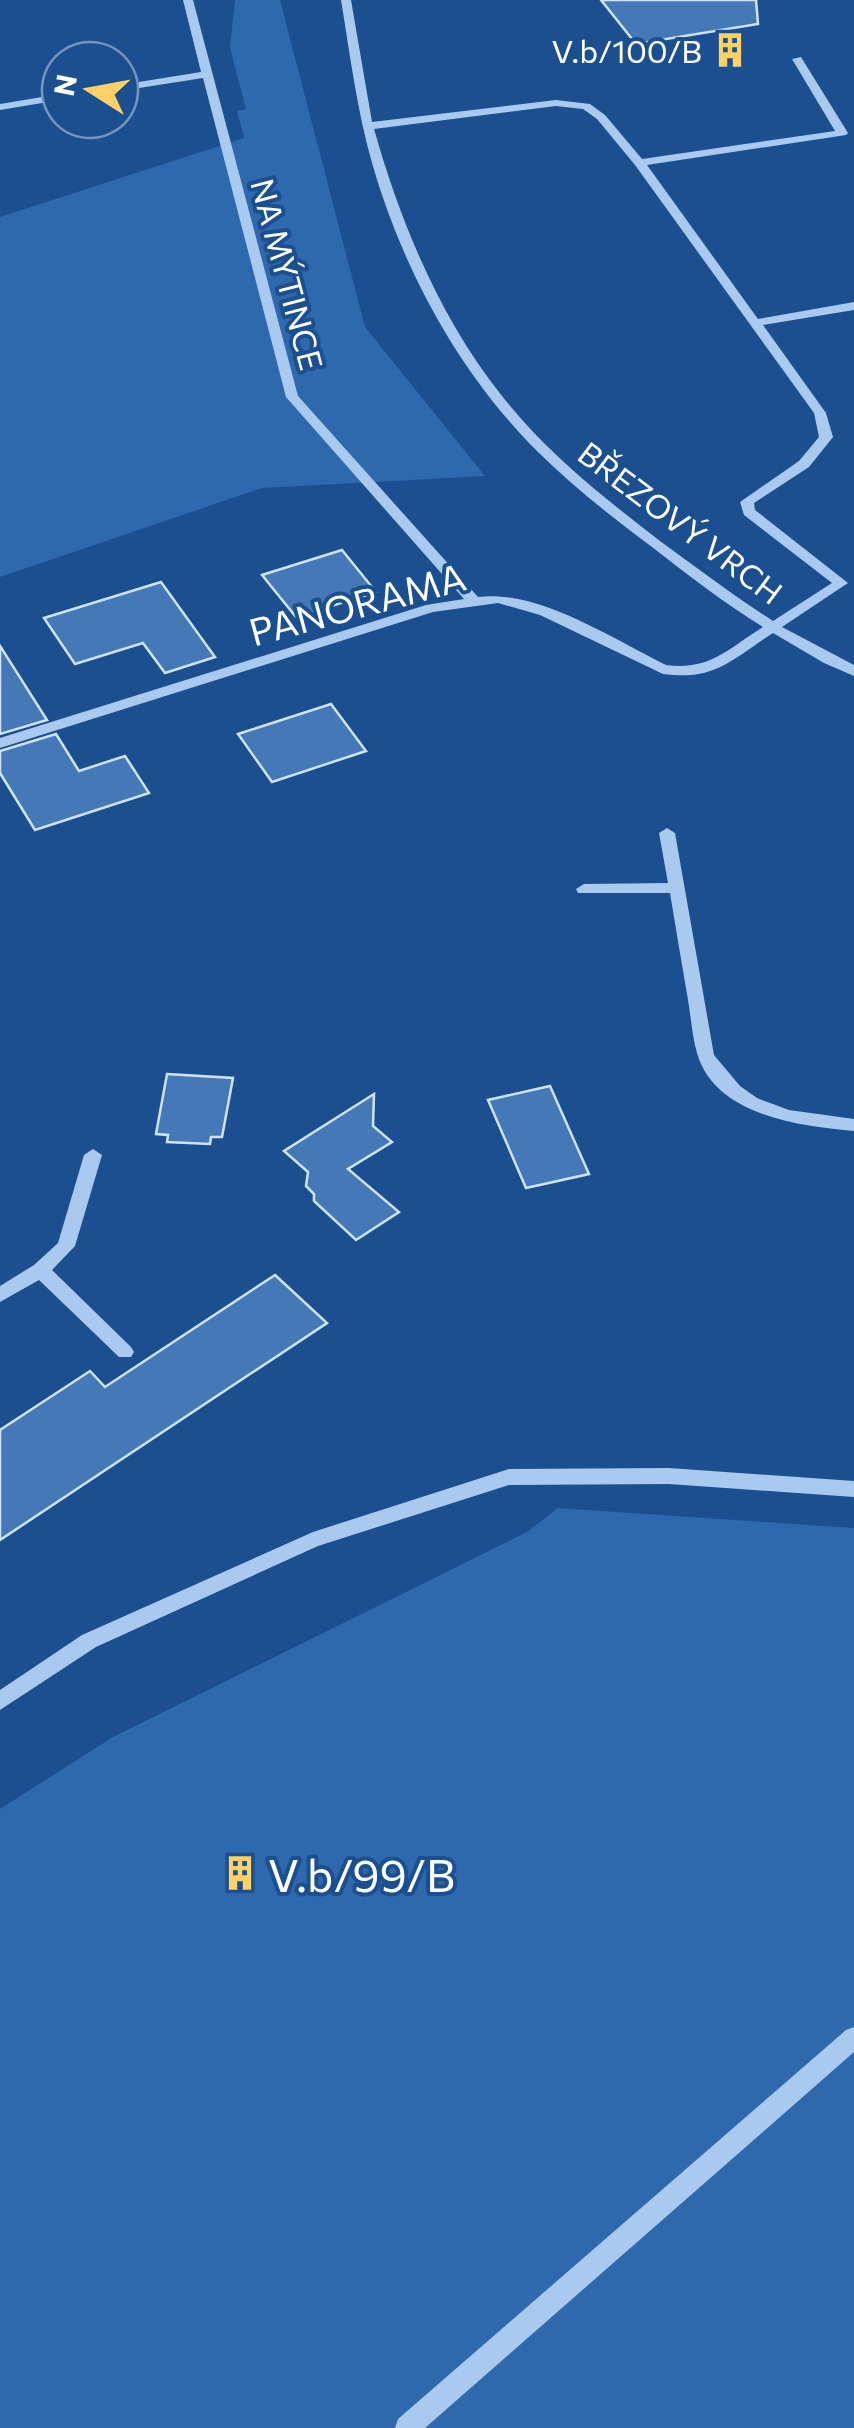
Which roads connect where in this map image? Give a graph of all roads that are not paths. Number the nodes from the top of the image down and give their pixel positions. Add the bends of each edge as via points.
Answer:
1 (188, 0) edge
2 (346, 0) edge
3 (797, 59) dead end
4 (207, 74) junction
5 (140, 85) edge
6 (40, 101) edge
7 (0, 107) edge
8 (368, 126) junction
9 (639, 163) junction
10 (854, 306) edge
11 (754, 323) junction
12 (474, 602) junction
13 (775, 628) junction
14 (854, 671) edge
15 (0, 742) edge
16 (667, 833) dead end
17 (676, 888) junction
18 (584, 890) dead end
19 (854, 1125) edge
20 (93, 1155) dead end
21 (40, 1270) junction
22 (0, 1295) edge
23 (125, 1352) dead end
24 (854, 1489) edge
25 (0, 1701) edge
26 (854, 2038) edge
27 (407, 2428) edge

1 - 4 street, NA MÝTINCE
2 - 8 street, BŘEZOVÝ VRCH
3 - 9 street via 842,133
4 - 5 street
4 - 12 street, NA MÝTINCE via 292,397
6 - 7 street
8 - 9 street, BŘEZOVÝ VRCH via 572,103 594,110
8 - 13 street, BŘEZOVÝ VRCH via 414,260 476,367 522,428 584,489
9 - 11 street, BŘEZOVÝ VRCH
10 - 11 street
11 - 13 street, BŘEZOVÝ VRCH via 820,413 826,437 804,464 754,494 749,512 842,584
12 - 13 street, PANORAMA via 498,599 545,612 663,669 683,672 706,670
12 - 15 street, PANORAMA via 432,608
13 - 14 street
16 - 17 street
17 - 18 street
17 - 19 street via 706,1056 717,1077 767,1112
20 - 21 street via 66,1246
21 - 22 street
21 - 23 street
24 - 25 street via 669,1476 509,1477 313,1540 89,1642
26 - 27 street

